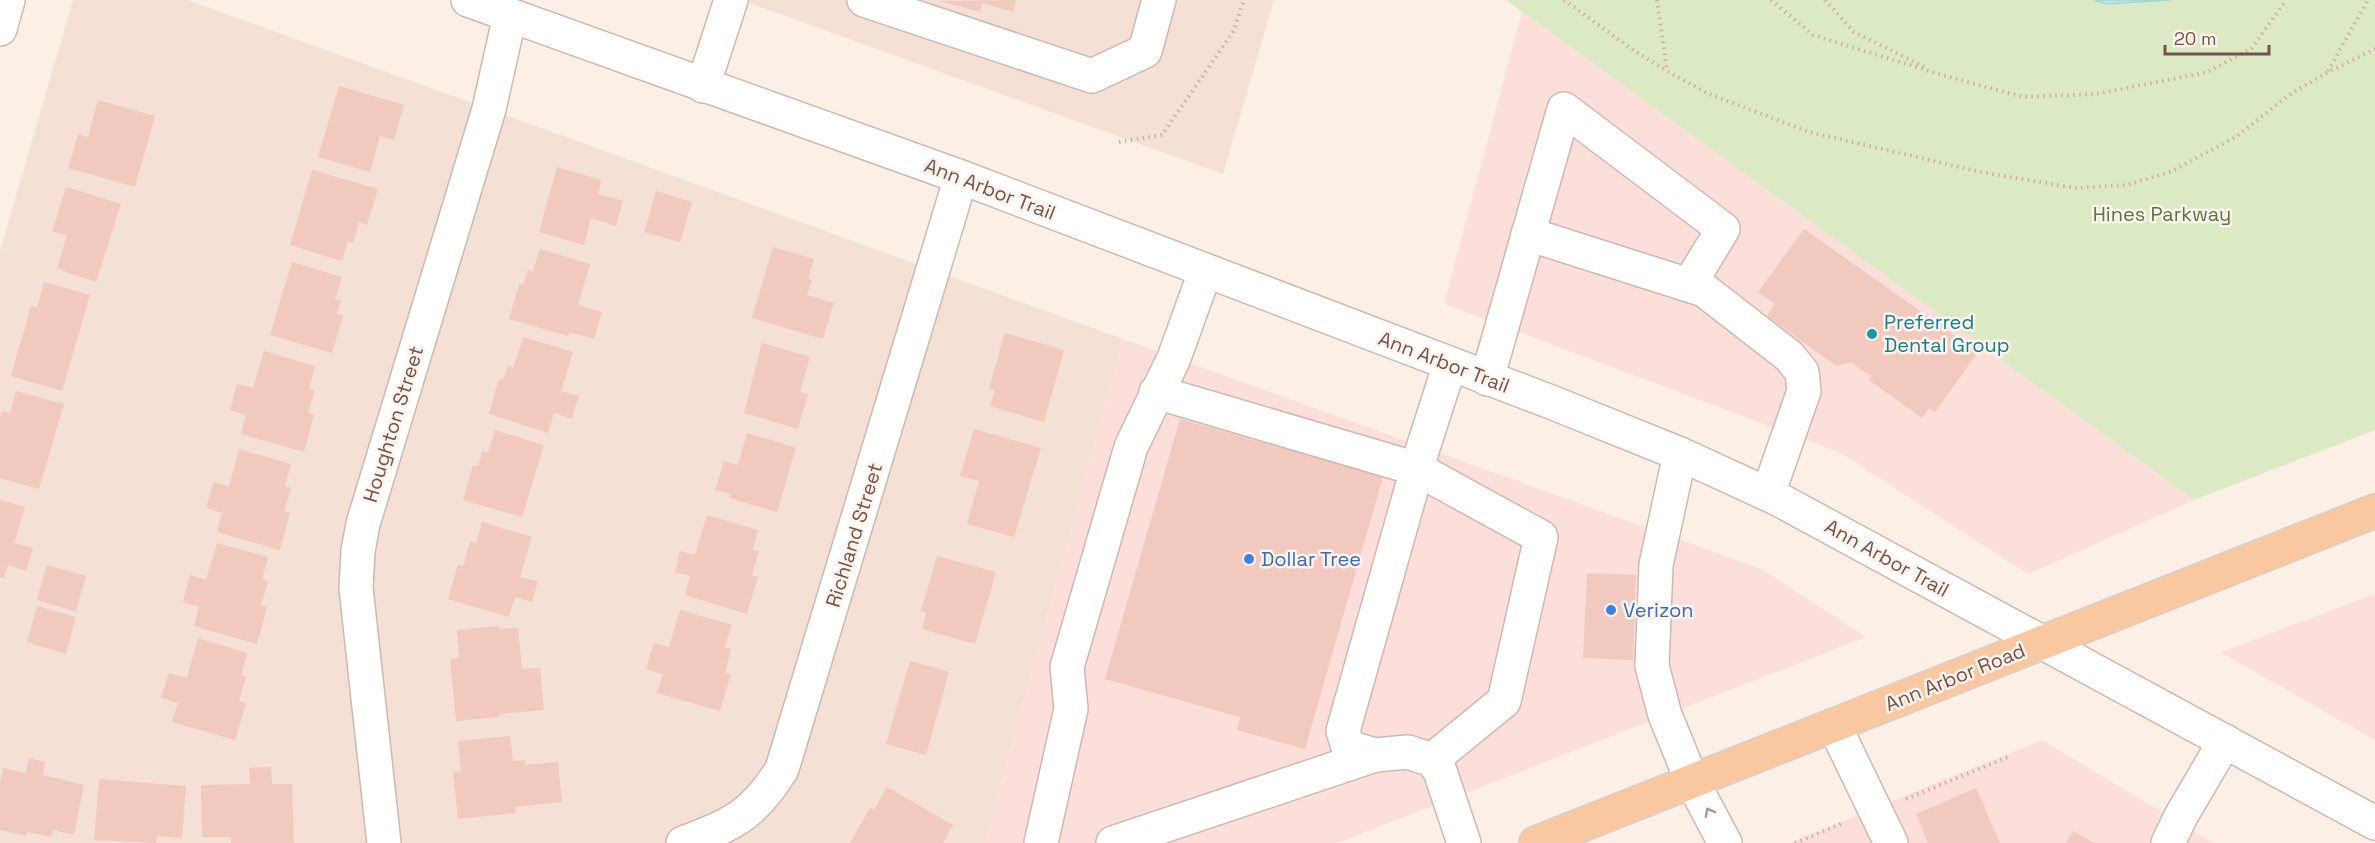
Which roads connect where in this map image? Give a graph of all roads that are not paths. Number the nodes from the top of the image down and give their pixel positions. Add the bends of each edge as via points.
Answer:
1 (8, 0) edge
2 (468, 0) edge
3 (731, 0) edge
4 (864, 0) edge
5 (1159, 0) edge
6 (510, 15) junction
7 (0, 29) edge
8 (703, 86) junction
9 (960, 177) junction
10 (1528, 234) junction
11 (1205, 272) junction
12 (1689, 285) junction
13 (1450, 364) junction
14 (1487, 379) junction
15 (1156, 392) junction
16 (1680, 454) junction
17 (1417, 469) junction
18 (1768, 494) junction
19 (2375, 511) edge
20 (2042, 643) junction
21 (1834, 725) junction
22 (2225, 741) junction
23 (1375, 755) junction
24 (1432, 760) junction
25 (1692, 781) junction
26 (2375, 823) edge
27 (384, 843) edge
28 (683, 843) edge
29 (1041, 843) edge
30 (1113, 843) edge
31 (1464, 843) edge
32 (1536, 843) edge
33 (1725, 843) edge
34 (1891, 843) edge
35 (2168, 843) edge

1 - 7 street
2 - 6 street, Ann Arbor Trail
3 - 8 street
4 - 5 street via 1092,76 1145,51
6 - 8 street, Ann Arbor Trail
6 - 27 street, Houghton Street via 489,109 358,551 356,588
8 - 9 street, Ann Arbor Trail
9 - 11 street, Ann Arbor Trail
9 - 28 street, Richland Street via 782,769 747,814 722,829
10 - 12 street
10 - 12 street via 1564,109 1724,229
10 - 14 street
11 - 13 street, Ann Arbor Trail
11 - 15 street via 1174,358
12 - 18 street via 1704,290 1789,356 1802,372 1804,392
13 - 14 street, Ann Arbor Trail
13 - 17 street
14 - 16 street, Ann Arbor Trail
15 - 17 street
15 - 29 street via 1131,447 1067,667 1071,710
16 - 18 street, Ann Arbor Trail
16 - 25 street via 1656,565 1652,666 1665,715
17 - 23 street via 1343,731 1348,747
17 - 24 street via 1541,537 1504,701
18 - 20 street, Ann Arbor Trail
19 - 20 main road, Ann Arbor Road
20 - 21 main road, Ann Arbor Road
20 - 22 street, Ann Arbor Trail
21 - 25 main road, Ann Arbor Road
21 - 34 street
22 - 26 street, Ann Arbor Trail
22 - 35 street
23 - 24 street via 1408,752
23 - 30 street
24 - 31 street via 1440,771
25 - 32 main road, Ann Arbor Road
33 -> 25 street

